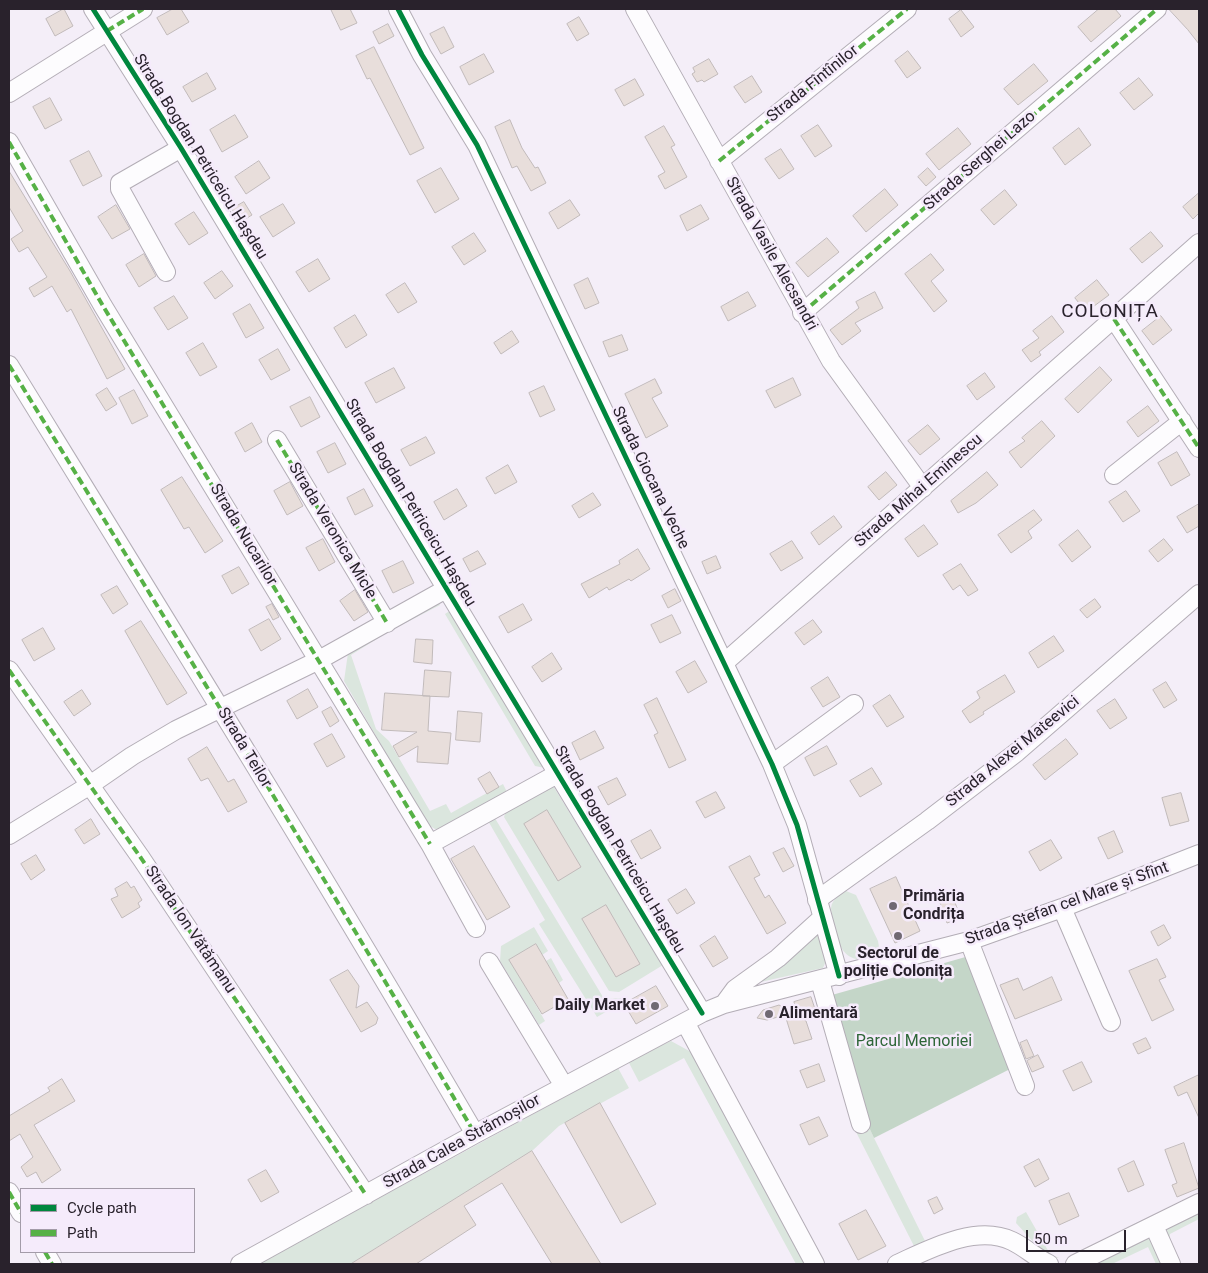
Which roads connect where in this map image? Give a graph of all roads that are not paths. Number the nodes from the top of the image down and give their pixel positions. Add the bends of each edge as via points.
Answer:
1 (93, 9) edge
2 (143, 9) edge
3 (398, 9) edge
4 (635, 9) edge
5 (907, 9) edge
6 (1157, 9) edge
7 (107, 31) junction
8 (9, 94) edge
9 (9, 142) edge
10 (181, 148) junction
11 (719, 161) junction
12 (1199, 243) edge
13 (166, 272) dead end
14 (802, 313) junction
15 (1114, 319) junction
16 (9, 365) edge
17 (1182, 421) junction
18 (277, 440) dead end
19 (1199, 448) edge
20 (1114, 476) dead end
21 (923, 488) junction
22 (446, 589) junction
23 (1199, 594) edge
24 (387, 623) junction
25 (319, 660) junction
26 (724, 663) junction
27 (9, 670) edge
28 (854, 704) dead end
29 (220, 708) junction
30 (772, 764) junction
31 (559, 773) junction
32 (90, 785) junction
33 (9, 835) edge
34 (430, 844) junction
35 (1199, 854) edge
36 (817, 900) junction
37 (1062, 908) junction
38 (822, 918) junction
39 (476, 928) dead end
40 (969, 941) junction
41 (489, 962) dead end
42 (840, 976) junction
43 (820, 980) junction
44 (724, 1004) junction
45 (702, 1013) junction
46 (685, 1022) junction
47 (1111, 1022) dead end
48 (564, 1086) junction
49 (1025, 1086) dead end
50 (861, 1124) dead end
51 (475, 1134) junction
52 (9, 1192) edge
53 (366, 1195) junction
54 (1199, 1203) edge
55 (20, 1211) edge
56 (1154, 1226) junction
57 (46, 1253) edge
58 (52, 1264) edge
59 (240, 1264) edge
60 (815, 1264) edge
61 (897, 1264) edge
62 (1049, 1264) edge
63 (1075, 1264) edge
64 (1171, 1264) edge

1 - 7 street, Strada Bogdan Petriceicu Hașdeu
2 - 7 street
3 - 26 street, Strada Ciocana Veche via 477,145
4 - 11 street, Strada Vasile Alecsandri
5 - 11 street, Strada Fîntînilor
6 - 14 street, Strada Serghei Lazo
7 - 8 street
7 - 10 street, Strada Bogdan Petriceicu Hașdeu
9 - 25 street, Strada Nucarilor via 104,306
10 - 13 street, Strada Bogdan Petriceicu Hașdeu via 120,183 120,189
10 - 22 street, Strada Bogdan Petriceicu Hașdeu
11 - 14 street, Strada Vasile Alecsandri
12 - 15 street, Strada Mihai Eminescu
14 - 21 street, Strada Vasile Alecsandri via 831,361
15 - 17 street
15 - 21 street, Strada Mihai Eminescu
16 - 29 street, Strada Teilor
17 - 19 street
17 - 20 street
18 - 24 street, Strada Veronica Micle
21 - 26 street, Strada Mihai Eminescu
22 - 24 street
22 - 31 street, Strada Bogdan Petriceicu Hașdeu
23 - 36 street, Strada Alexei Mateevici via 1017,752
24 - 25 street
25 - 29 street
25 - 34 street, Strada Nucarilor
26 - 30 street, Strada Ciocana Veche
27 - 32 street, Strada Ion Vătămanu
28 - 30 street
29 - 32 street via 132,756
29 - 51 street, Strada Teilor
30 - 36 street, Strada Ciocana Veche via 797,825
31 - 34 street
31 - 45 street, Strada Bogdan Petriceicu Hașdeu
32 - 33 street
32 - 53 street, Strada Ion Vătămanu
34 - 39 street, Strada Nucarilor
35 - 37 street, Strada Ștefan cel Mare și Sfînt
36 - 38 street, Strada Ciocana Veche
37 - 40 street, Strada Ștefan cel Mare și Sfînt
37 - 47 street
38 - 42 street, Strada Ciocana Veche
38 - 44 street via 778,958 736,989
40 - 42 street, Strada Ștefan cel Mare și Sfînt
40 - 49 street
41 - 48 street
42 - 43 street, Strada Ștefan cel Mare și Sfînt
43 - 44 street, Strada Ștefan cel Mare și Sfînt
43 - 50 street
44 - 45 street, Strada Ștefan cel Mare și Sfînt
45 - 46 street, Strada Ștefan cel Mare și Sfînt
46 - 48 street, Strada Calea Strămoșilor
46 - 60 street
48 - 51 street, Strada Calea Strămoșilor
51 - 53 street, Strada Calea Strămoșilor
52 - 55 street
53 - 59 street, Strada Calea Strămoșilor
54 - 56 street
56 - 63 street
56 - 64 street
57 - 58 street
61 - 62 street via 952,1242 990,1236 1012,1241

